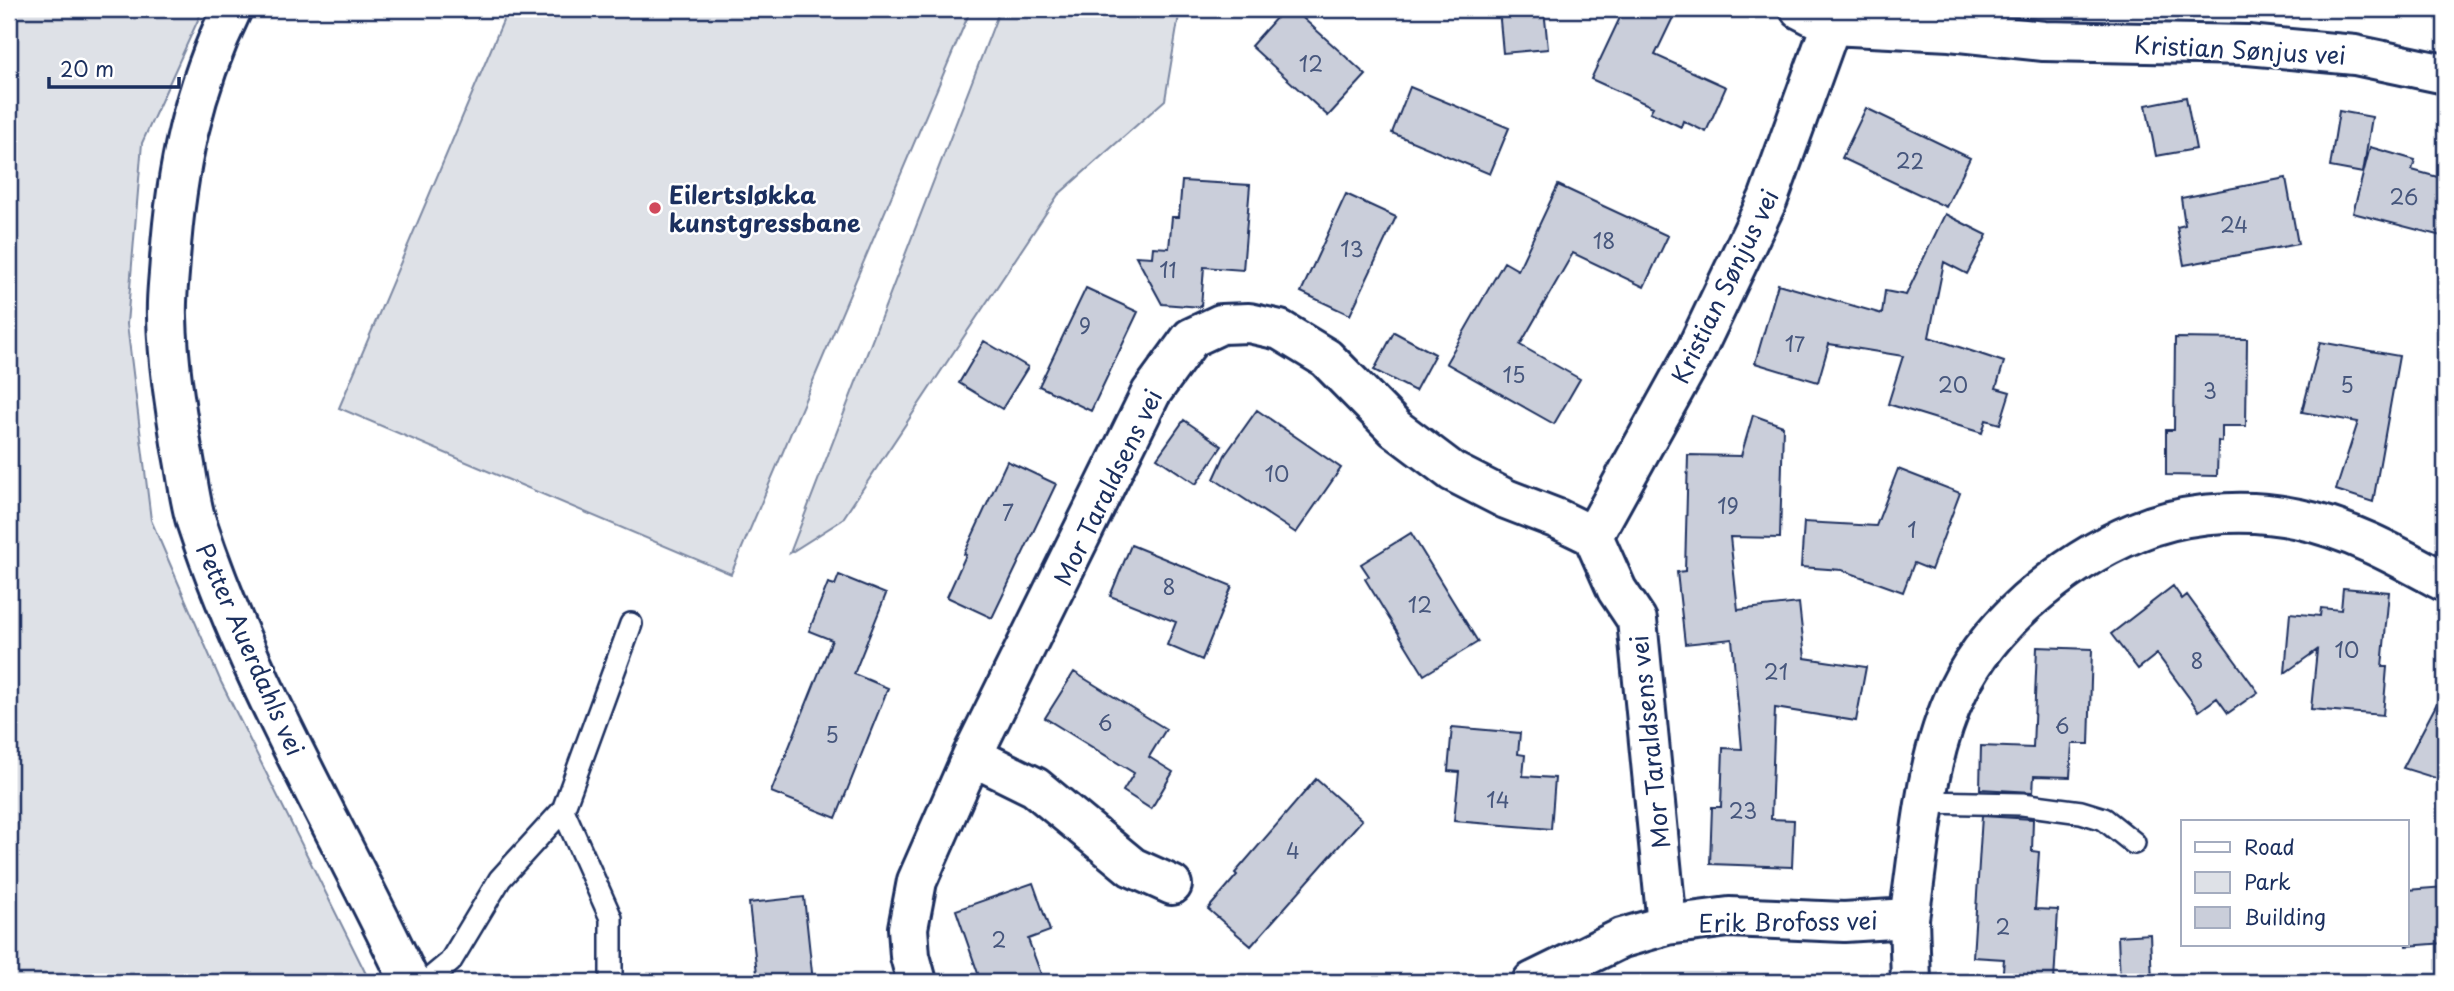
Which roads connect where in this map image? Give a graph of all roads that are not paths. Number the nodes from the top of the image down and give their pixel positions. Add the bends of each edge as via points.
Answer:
1 (232, 9) edge
2 (1815, 17) edge
3 (1952, 20) edge
4 (2445, 74) edge
5 (1593, 536) junction
6 (2445, 582) edge
7 (631, 624) dead end
8 (972, 755) junction
9 (1925, 802) junction
10 (563, 810) junction
11 (2134, 843) dead end
12 (1172, 885) dead end
13 (1909, 918) junction
14 (1667, 925) junction
15 (410, 982) edge
16 (426, 982) edge
17 (611, 982) edge
18 (917, 982) edge
19 (1532, 982) edge
20 (1911, 982) edge

1 - 15 street, Petter Auerdahls vei via 190,121 174,202 167,315 174,400 195,519 269,703
2 - 3 street, Kristian Sønjus vei
2 - 5 street, Kristian Sønjus vei via 1768,199 1696,350
3 - 4 street, Kristian Sønjus vei via 2043,41 2248,45 2355,55
5 - 8 street, Mor Taraldsens vei via 1453,472 1396,429 1326,358 1280,330 1249,323 1222,324 1191,338 1151,393
5 - 14 street, Mor Taraldsens vei via 1617,590 1637,620
6 - 9 street via 2382,548 2300,519 2249,512 2152,526 2053,579 2006,621 1976,657 1937,745
7 - 10 lane
8 - 12 street via 1035,787 1132,867
8 - 18 street, Mor Taraldsens vei via 918,881 908,928
9 - 11 lane via 2022,804 2081,811 2104,819
9 - 13 street
10 - 16 lane via 500,879 450,962
10 - 17 lane via 611,918
13 - 14 street, Erik Brofoss vei via 1844,922 1729,917
13 - 20 street, Erik Brofoss vei
14 - 19 street, Erik Brofoss vei via 1622,938

